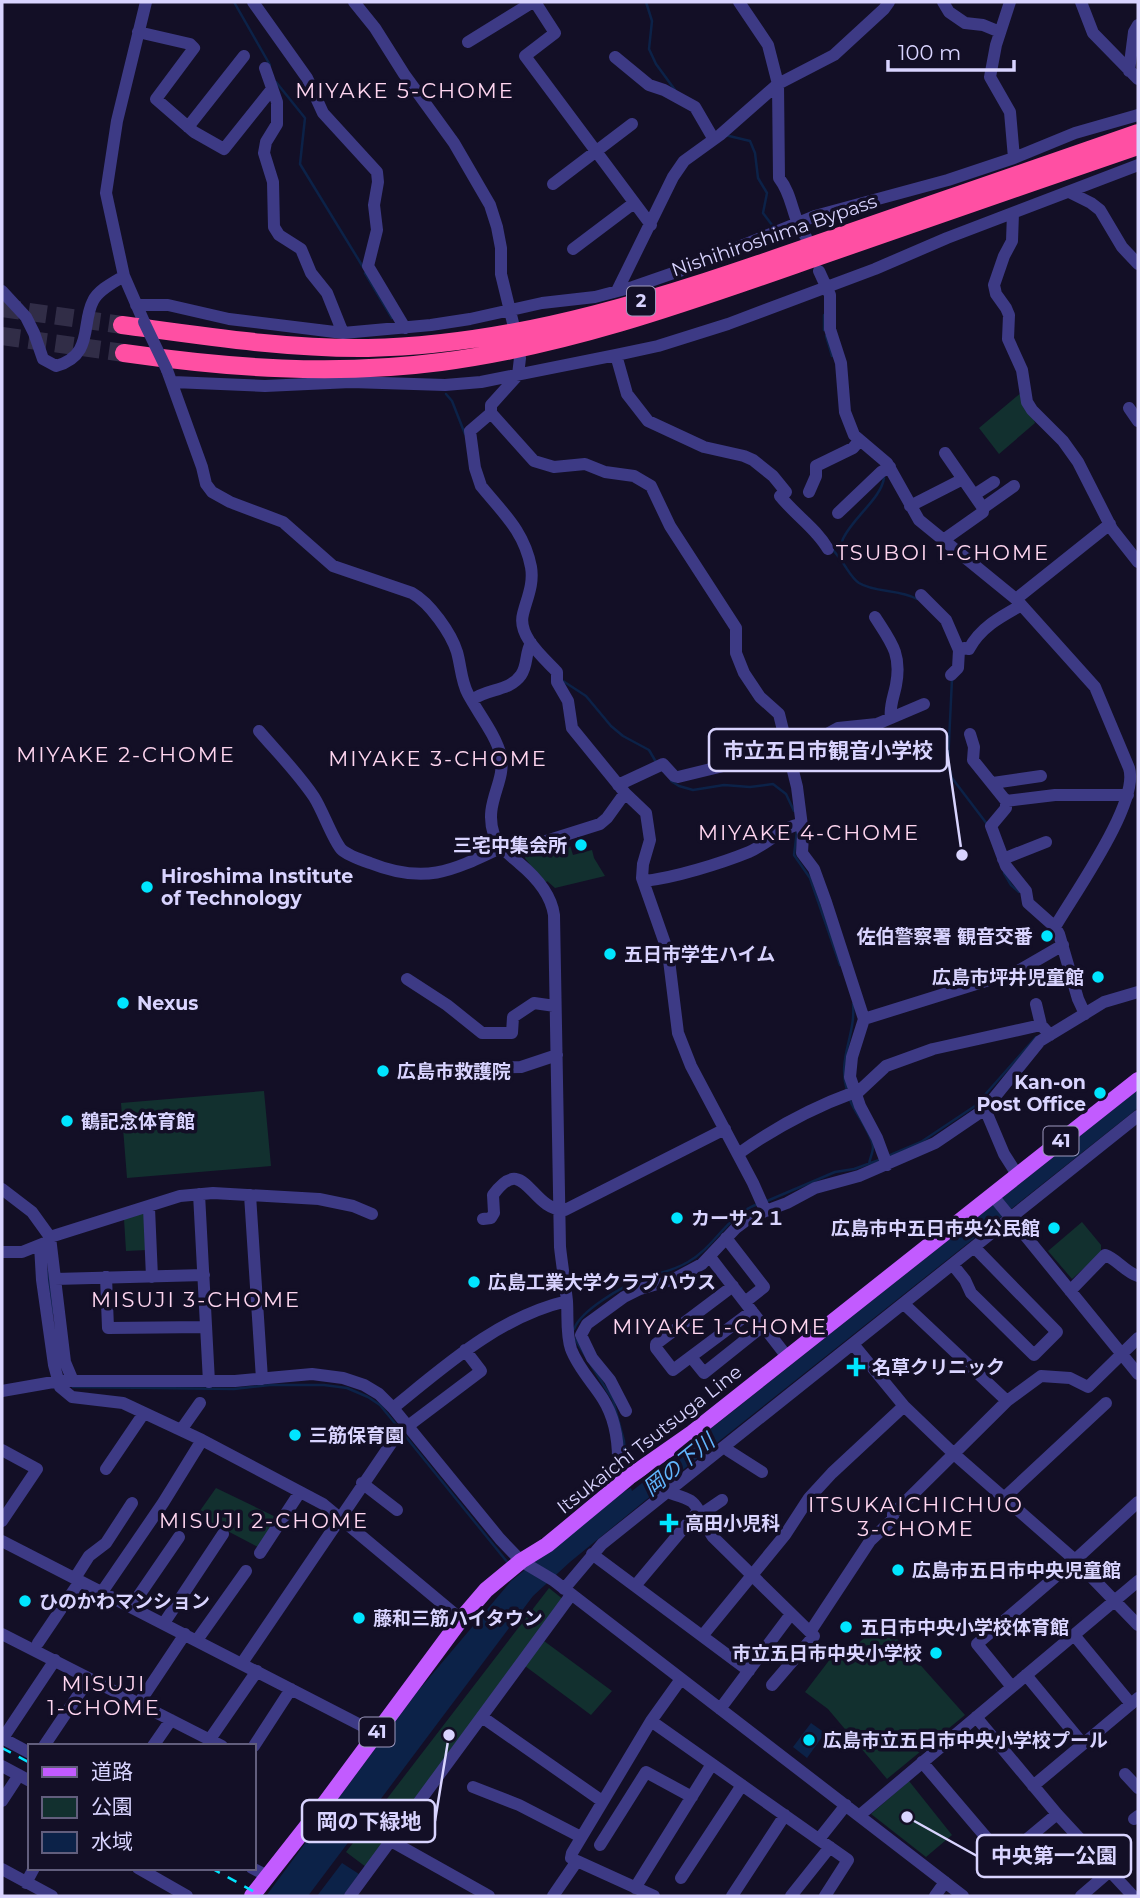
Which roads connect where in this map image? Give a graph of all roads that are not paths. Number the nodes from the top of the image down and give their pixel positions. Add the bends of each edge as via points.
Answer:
1 (146, 2) edge
2 (253, 2) edge
3 (354, 2) edge
4 (534, 2) edge
5 (739, 2) edge
6 (888, 2) edge
7 (943, 2) edge
8 (1010, 2) edge
9 (1081, 2) edge
10 (1138, 25) edge
11 (138, 32) junction
12 (1000, 32) junction
13 (468, 43) dead end
14 (244, 56) dead end
15 (615, 57) dead end
16 (265, 68) dead end
17 (1134, 75) edge
18 (778, 84) junction
19 (272, 89) junction
20 (1138, 115) edge
21 (632, 124) dead end
22 (188, 127) junction
23 (1138, 133) edge
24 (713, 138) junction
25 (1138, 146) edge
26 (595, 151) junction
27 (1014, 158) junction
28 (1138, 165) edge
29 (553, 184) dead end
30 (1069, 192) junction
31 (634, 203) junction
32 (1013, 213) junction
33 (796, 224) junction
34 (651, 225) junction
35 (806, 237) dead end
36 (573, 249) dead end
37 (1138, 264) edge
38 (819, 271) dead end
39 (124, 276) junction
40 (825, 288) junction
41 (2, 291) edge
42 (617, 291) junction
43 (136, 305) junction
44 (511, 309) junction
45 (513, 323) dead end
46 (122, 325) tunnel mouth
47 (405, 328) junction
48 (343, 332) junction
49 (124, 353) tunnel mouth
50 (616, 355) junction
51 (520, 358) dead end
52 (518, 375) junction
53 (170, 376) junction
54 (1129, 408) dead end
55 (491, 413) junction
56 (1138, 421) edge
57 (857, 443) junction
58 (945, 453) dead end
59 (886, 470) junction
60 (963, 479) junction
61 (993, 482) dead end
62 (1014, 486) dead end
63 (808, 492) dead end
64 (974, 495) junction
65 (910, 506) junction
66 (983, 508) junction
67 (838, 513) dead end
68 (1110, 524) junction
69 (942, 541) junction
70 (828, 549) dead end
71 (1138, 562) edge
72 (921, 594) dead end
73 (1018, 602) junction
74 (875, 618) dead end
75 (529, 646) junction
76 (959, 650) junction
77 (953, 673) dead end
78 (472, 700) junction
79 (924, 704) dead end
80 (891, 718) junction
81 (259, 731) dead end
82 (970, 734) dead end
83 (788, 753) junction
84 (1041, 776) dead end
85 (993, 783) junction
86 (622, 789) junction
87 (1128, 795) junction
88 (1006, 801) junction
89 (799, 825) junction
90 (1046, 842) dead end
91 (506, 851) junction
92 (1003, 859) junction
93 (644, 880) junction
94 (1057, 923) junction
95 (1063, 945) junction
96 (407, 979) dead end
97 (1138, 992) edge
98 (1036, 1004) dead end
99 (555, 1006) junction
100 (1083, 1010) junction
101 (864, 1019) junction
102 (1046, 1030) junction
103 (556, 1055) junction
104 (485, 1068) dead end
105 (1138, 1080) edge
106 (852, 1093) junction
107 (985, 1109) junction
108 (1138, 1117) edge
109 (725, 1129) junction
110 (738, 1154) junction
111 (886, 1160) junction
112 (1018, 1176) junction
113 (2, 1189) edge
114 (199, 1194) junction
115 (250, 1195) junction
116 (994, 1198) junction
117 (762, 1205) junction
118 (149, 1208) junction
119 (559, 1210) junction
120 (372, 1214) dead end
121 (1009, 1217) junction
122 (483, 1219) dead end
123 (726, 1238) junction
124 (47, 1241) junction
125 (975, 1248) junction
126 (2, 1252) edge
127 (710, 1257) junction
128 (953, 1265) junction
129 (204, 1275) junction
130 (1138, 1276) edge
131 (106, 1277) junction
132 (152, 1277) junction
133 (55, 1279) junction
134 (733, 1286) junction
135 (1070, 1291) junction
136 (567, 1301) junction
137 (904, 1304) junction
138 (748, 1307) junction
139 (763, 1326) junction
140 (206, 1328) junction
141 (575, 1336) junction
142 (1138, 1338) edge
143 (853, 1344) junction
144 (465, 1350) junction
145 (1121, 1353) junction
146 (691, 1357) junction
147 (788, 1358) junction
148 (1138, 1374) edge
149 (262, 1379) junction
150 (66, 1381) junction
151 (209, 1382) junction
152 (2, 1391) edge
153 (1007, 1401) junction
154 (200, 1403) dead end
155 (1106, 1403) dead end
156 (904, 1406) junction
157 (393, 1408) junction
158 (626, 1411) dead end
159 (144, 1413) junction
160 (403, 1427) junction
161 (181, 1430) junction
162 (202, 1440) junction
163 (725, 1446) junction
164 (2, 1450) edge
165 (954, 1454) junction
166 (106, 1469) dead end
167 (762, 1472) dead end
168 (362, 1483) junction
169 (622, 1484) junction
170 (300, 1492) junction
171 (667, 1492) junction
172 (1004, 1498) junction
173 (722, 1500) dead end
174 (1138, 1502) edge
175 (132, 1503) dead end
176 (397, 1510) dead end
177 (699, 1513) junction
178 (341, 1516) junction
179 (2, 1521) edge
180 (223, 1534) dead end
181 (179, 1536) dead end
182 (2, 1541) edge
183 (260, 1553) dead end
184 (592, 1554) junction
185 (1075, 1560) junction
186 (515, 1566) junction
187 (246, 1571) dead end
188 (752, 1575) junction
189 (78, 1579) junction
190 (1138, 1581) edge
191 (635, 1586) junction
192 (102, 1592) junction
193 (568, 1592) junction
194 (1114, 1601) junction
195 (131, 1607) junction
196 (791, 1614) junction
197 (462, 1618) junction
198 (164, 1623) junction
199 (1138, 1625) edge
200 (810, 1632) junction
201 (2, 1634) edge
202 (185, 1634) junction
203 (703, 1635) junction
204 (1074, 1635) junction
205 (197, 1640) junction
206 (38, 1643) dead end
207 (55, 1660) junction
208 (242, 1663) junction
209 (257, 1671) junction
210 (749, 1671) junction
211 (1026, 1675) junction
212 (89, 1679) junction
213 (681, 1679) junction
214 (772, 1685) dead end
215 (1012, 1687) junction
216 (291, 1689) junction
217 (1135, 1701) edge
218 (139, 1703) junction
219 (720, 1709) junction
220 (482, 1717) junction
221 (975, 1717) junction
222 (171, 1720) junction
223 (651, 1721) junction
224 (376, 1733) junction
225 (2, 1738) edge
226 (201, 1740) edge
227 (45, 1744) edge
228 (154, 1744) edge
229 (255, 1744) edge
230 (1083, 1744) junction
231 (28, 1752) edge
232 (922, 1762) junction
233 (712, 1764) junction
234 (2, 1766) edge
235 (24, 1778) edge
236 (742, 1785) junction
237 (1033, 1786) junction
238 (473, 1787) dead end
239 (692, 1797) junction
240 (2, 1801) edge
241 (602, 1801) junction
242 (846, 1805) junction
243 (1057, 1814) junction
244 (785, 1815) junction
245 (860, 1815) junction
246 (581, 1837) junction
247 (819, 1839) junction
248 (391, 1841) junction
249 (600, 1845) dead end
250 (830, 1847) junction
251 (577, 1861) junction
252 (2, 1869) edge
253 (33, 1870) edge
254 (142, 1870) edge
255 (256, 1870) edge
256 (1110, 1871) junction
257 (268, 1876) junction
258 (681, 1878) dead end
259 (26, 1882) junction
260 (944, 1882) junction
261 (635, 1888) junction
262 (52, 1896) edge
263 (187, 1896) edge
264 (252, 1896) edge
265 (350, 1896) edge
266 (489, 1896) edge
267 (553, 1896) edge
268 (654, 1896) edge
269 (732, 1896) edge
270 (790, 1896) edge
271 (825, 1896) edge
272 (935, 1896) edge
273 (963, 1896) edge
274 (1081, 1896) edge
275 (1133, 1896) edge

1 - 11 street
2 - 47 street via 307,78 324,113 377,172 377,230 368,266
3 - 44 street via 454,143 490,205
4 - 13 street
4 - 26 street via 555,33 525,56
5 - 18 street via 768,45
6 - 18 street via 834,55
7 - 12 street via 965,23 983,24
8 - 12 street
9 - 17 street via 1093,33
10 - 17 street
11 - 22 street via 194,48 156,99
11 - 39 street via 106,181
12 - 27 street via 990,77 1010,112
14 - 22 street
15 - 24 street via 649,85 695,107
16 - 19 street
18 - 24 street
18 - 33 street via 779,177 789,190
19 - 22 street via 225,149
19 - 48 street via 277,124 264,153 274,182 274,227 301,249
20 - 27 street
21 - 26 street
23 - 46 highway, Nishihiroshima Bypass / 2 via 739,271 516,333 344,347 248,342
24 - 34 street via 684,161
25 - 49 highway, Nishihiroshima Bypass / 2 via 686,302 519,349 440,362 310,370
26 - 29 street
26 - 31 street
27 - 33 street
28 - 30 street via 1105,173
30 - 32 street
30 - 37 street via 1100,209 1122,247
31 - 34 street
31 - 36 street
32 - 40 street
32 - 68 street via 1012,241 994,290 1009,315 1008,339 1022,370 1027,402 1078,462
33 - 35 street
33 - 42 street
34 - 42 street
38 - 40 street
39 - 41 street via 93,301 83,342 67,361 56,366 43,359 26,317
39 - 43 street
40 - 50 street via 729,324
40 - 57 street via 830,295 830,329 841,363 845,412
42 - 44 street
43 - 48 street via 168,305 229,319
43 - 53 street, bridge
44 - 45 street
44 - 47 street
47 - 48 street
50 - 52 street
50 - 70 street via 627,394 651,424 704,447 753,460 773,476 780,496
51 - 52 street
52 - 53 street via 444,385 351,382 265,386
52 - 55 street via 491,405
53 - 78 street via 212,492 283,522 333,566 421,598 450,637
54 - 56 street
55 - 75 street via 470,431 475,468 481,486 518,529 528,554 532,578 522,622
55 - 83 street via 534,461 554,467 585,464 634,476 651,486 670,527 736,628 740,665 760,697 778,712
57 - 59 street
57 - 63 street via 816,466
58 - 60 street
59 - 65 street
59 - 67 street
60 - 64 street
60 - 65 street
61 - 64 street
62 - 66 street
64 - 66 street
65 - 69 street
66 - 69 street
68 - 71 street
68 - 73 street
69 - 73 street
72 - 76 street via 944,615
73 - 76 street via 975,636 969,649
73 - 87 street via 1095,688 1131,774
74 - 80 street via 893,642 898,665
75 - 78 street via 519,678
75 - 86 street via 557,672 572,728
76 - 77 street via 958,668
78 - 91 street via 501,756 490,819 494,835
79 - 80 street
80 - 83 street via 838,728
81 - 91 street via 309,790 342,850 387,870 425,874 447,872
82 - 85 street via 973,760
83 - 86 street via 768,748 748,760 678,777 663,764
83 - 89 street
84 - 85 street
85 - 88 street
86 - 91 street via 600,824
86 - 93 street via 644,808 648,820
87 - 88 street via 1055,794
87 - 94 street via 1120,817
88 - 92 street via 1006,808 991,826
89 - 93 street via 751,851 665,879
89 - 101 street via 803,853 814,869
90 - 92 street
91 - 99 street via 542,887 552,904
92 - 94 street via 1027,898
93 - 109 street via 668,952 678,1033
94 - 95 street
95 - 100 street
95 - 101 street via 1018,971
96 - 99 street via 482,1033 512,1033 513,1017 534,1003
97 - 100 street
98 - 102 street
99 - 103 street
100 - 102 street
101 - 106 street via 850,1066
102 - 106 street via 923,1052 886,1066
102 - 107 street
103 - 104 street via 521,1067
103 - 119 street
105 - 112 main road, Itsukaichi Tsutsuga Line / 41
106 - 110 street via 783,1125
106 - 111 street
107 - 111 street via 935,1143
107 - 112 street
108 - 121 street
109 - 110 street
109 - 119 street
110 - 117 street
111 - 117 street via 787,1203
112 - 116 main road, Itsukaichi Tsutsuga Line / 41
113 - 124 street via 38,1218
114 - 115 street
114 - 118 street
114 - 129 street
115 - 120 street via 319,1199
115 - 149 street
116 - 121 street
116 - 147 main road, Itsukaichi Tsutsuga Line / 41
117 - 123 street
118 - 124 street
118 - 132 street
119 - 122 street via 542,1202 516,1177 497,1189 494,1213
119 - 136 street
121 - 125 street
121 - 135 street
123 - 127 street
123 - 138 street via 764,1287
124 - 126 street via 22,1252
124 - 133 street
124 - 150 street via 51,1348
125 - 128 street
125 - 128 street via 1057,1332 1034,1355 971,1293
127 - 134 street
127 - 141 street via 674,1279 624,1297
128 - 137 street
129 - 132 street
129 - 140 street
130 - 135 street via 1105,1255
131 - 132 street
131 - 133 street
131 - 140 street via 108,1328
133 - 150 street
134 - 138 street
134 - 146 street via 656,1344 673,1370
135 - 145 street
136 - 141 street
136 - 144 street via 504,1326
137 - 143 street
137 - 153 street
138 - 139 street
138 - 146 street
139 - 146 street via 704,1373
139 - 147 street
140 - 151 street
141 - 158 street via 610,1380
141 - 169 street via 578,1364 610,1413
142 - 145 street
143 - 156 street
143 - 163 street
144 - 157 street
144 - 160 street via 481,1371
145 - 148 street
145 - 153 street via 1088,1387 1070,1378 1041,1376
147 - 169 main road, Itsukaichi Tsutsuga Line / 41
149 - 151 street
149 - 157 street via 310,1374 343,1377 373,1390
150 - 151 street
150 - 152 street
150 - 159 street via 64,1391 72,1397 116,1401
153 - 165 street
154 - 161 street
155 - 172 street
156 - 165 street
156 - 188 street via 817,1490
157 - 160 street
159 - 161 street
159 - 166 street
160 - 168 street
160 - 186 street via 488,1524
161 - 162 street
162 - 170 street
162 - 192 street
163 - 167 street
163 - 171 street
164 - 179 street via 37,1469
165 - 172 street
165 - 200 street via 870,1541
168 - 176 street
168 - 178 street
169 - 186 main road, Itsukaichi Tsutsuga Line / 41
170 - 178 street
170 - 183 street
171 - 177 street via 691,1501
171 - 184 street
172 - 185 street
173 - 177 street
174 - 185 street
175 - 189 street via 106,1543 89,1556
177 - 188 street via 713,1536
177 - 191 street
178 - 197 street
178 - 208 street
180 - 198 street
181 - 195 street
182 - 189 street
184 - 191 street
184 - 193 street
185 - 194 street
185 - 215 street via 977,1644
186 - 193 street via 536,1568
186 - 197 main road, Itsukaichi Tsutsuga Line / 41
187 - 205 street
188 - 196 street
188 - 203 street
189 - 192 street
189 - 206 street
190 - 194 street
191 - 203 street
192 - 195 street
193 - 213 street
193 - 220 street
194 - 199 street
194 - 204 street
195 - 198 street
196 - 200 street
196 - 210 street
197 - 224 main road, Itsukaichi Tsutsuga Line / 41
198 - 202 street
200 - 214 street via 814,1636
201 - 207 street
202 - 205 street
202 - 218 street
203 - 210 street
204 - 211 street
204 - 217 street
205 - 208 street
207 - 212 street
207 - 225 street
208 - 209 street
209 - 216 street
209 - 226 street
210 - 219 street
211 - 215 street
211 - 230 street
212 - 218 street
212 - 227 street
213 - 219 street
213 - 223 street
215 - 221 street
216 - 224 street
216 - 229 street
217 - 230 street
218 - 222 street
219 - 242 street
220 - 241 street
220 - 248 street
221 - 232 street
221 - 237 street
222 - 226 street
222 - 228 street
223 - 233 street
223 - 241 street
224 - 257 main road, Itsukaichi Tsutsuga Line / 41
225 - 231 street
230 - 237 street
232 - 243 street via 1002,1856
232 - 245 street
233 - 236 street
233 - 239 street
234 - 235 street
235 - 240 street
236 - 244 street
236 - 258 street
237 - 243 street
238 - 246 street
239 - 249 street via 646,1772
239 - 261 street
241 - 246 street
242 - 245 street
242 - 247 street
243 - 256 street
244 - 247 street
244 - 269 street
245 - 260 street
246 - 251 street via 571,1856
247 - 250 street
248 - 265 street
248 - 266 street
250 - 270 street
250 - 271 street via 848,1860
251 - 261 street
251 - 267 street
252 - 259 street
253 - 259 street
254 - 263 street
255 - 257 street
256 - 274 street
256 - 275 street
257 - 264 main road, Itsukaichi Tsutsuga Line / 41
259 - 262 street
260 - 272 street
260 - 273 street
261 - 268 street

